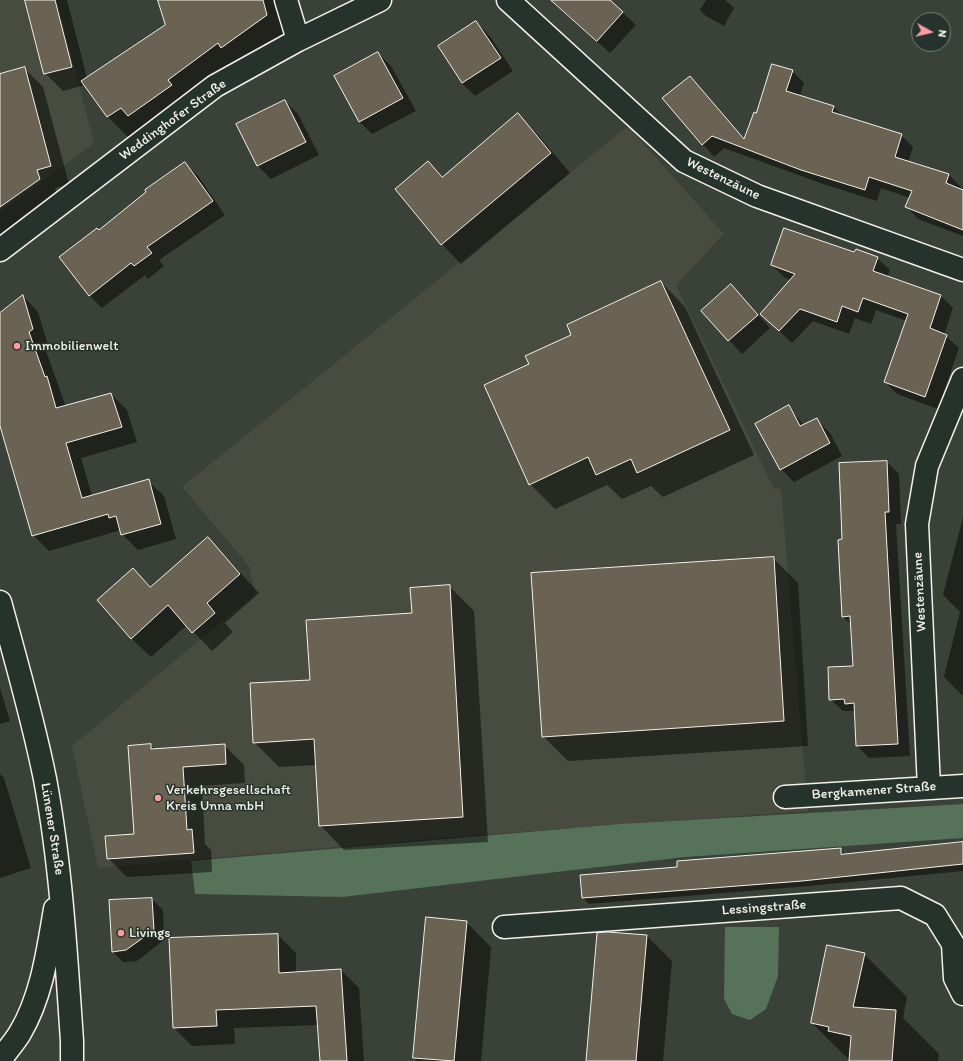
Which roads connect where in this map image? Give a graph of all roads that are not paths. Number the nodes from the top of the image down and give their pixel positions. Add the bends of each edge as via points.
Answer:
1 (286, 0) edge
2 (380, 0) edge
3 (508, 0) edge
4 (298, 40) junction
5 (0, 250) edge
6 (963, 270) edge
7 (963, 379) edge
8 (959, 405) edge
9 (0, 602) edge
10 (963, 786) edge
11 (929, 788) junction
12 (785, 797) dead end
13 (60, 878) junction
14 (504, 927) dead end
15 (963, 994) edge
16 (0, 1061) edge
17 (72, 1061) edge

1 - 4 street
2 - 4 street, Weddinghofer Straße
3 - 6 street, Westenzäune via 684,161 757,196
4 - 5 street, Weddinghofer Straße via 215,86
7 - 8 street, Westenzäune
8 - 11 street, Westenzäune via 927,466 917,524
9 - 13 street, Lünener Straße via 34,726
10 - 11 street, Bergkamener Straße
11 - 12 street, Bergkamener Straße
13 - 16 street via 48,949 35,1002 20,1033
13 - 17 street, Lünener Straße
14 - 15 street, Lessingstraße via 901,898 935,915 952,944 955,978

